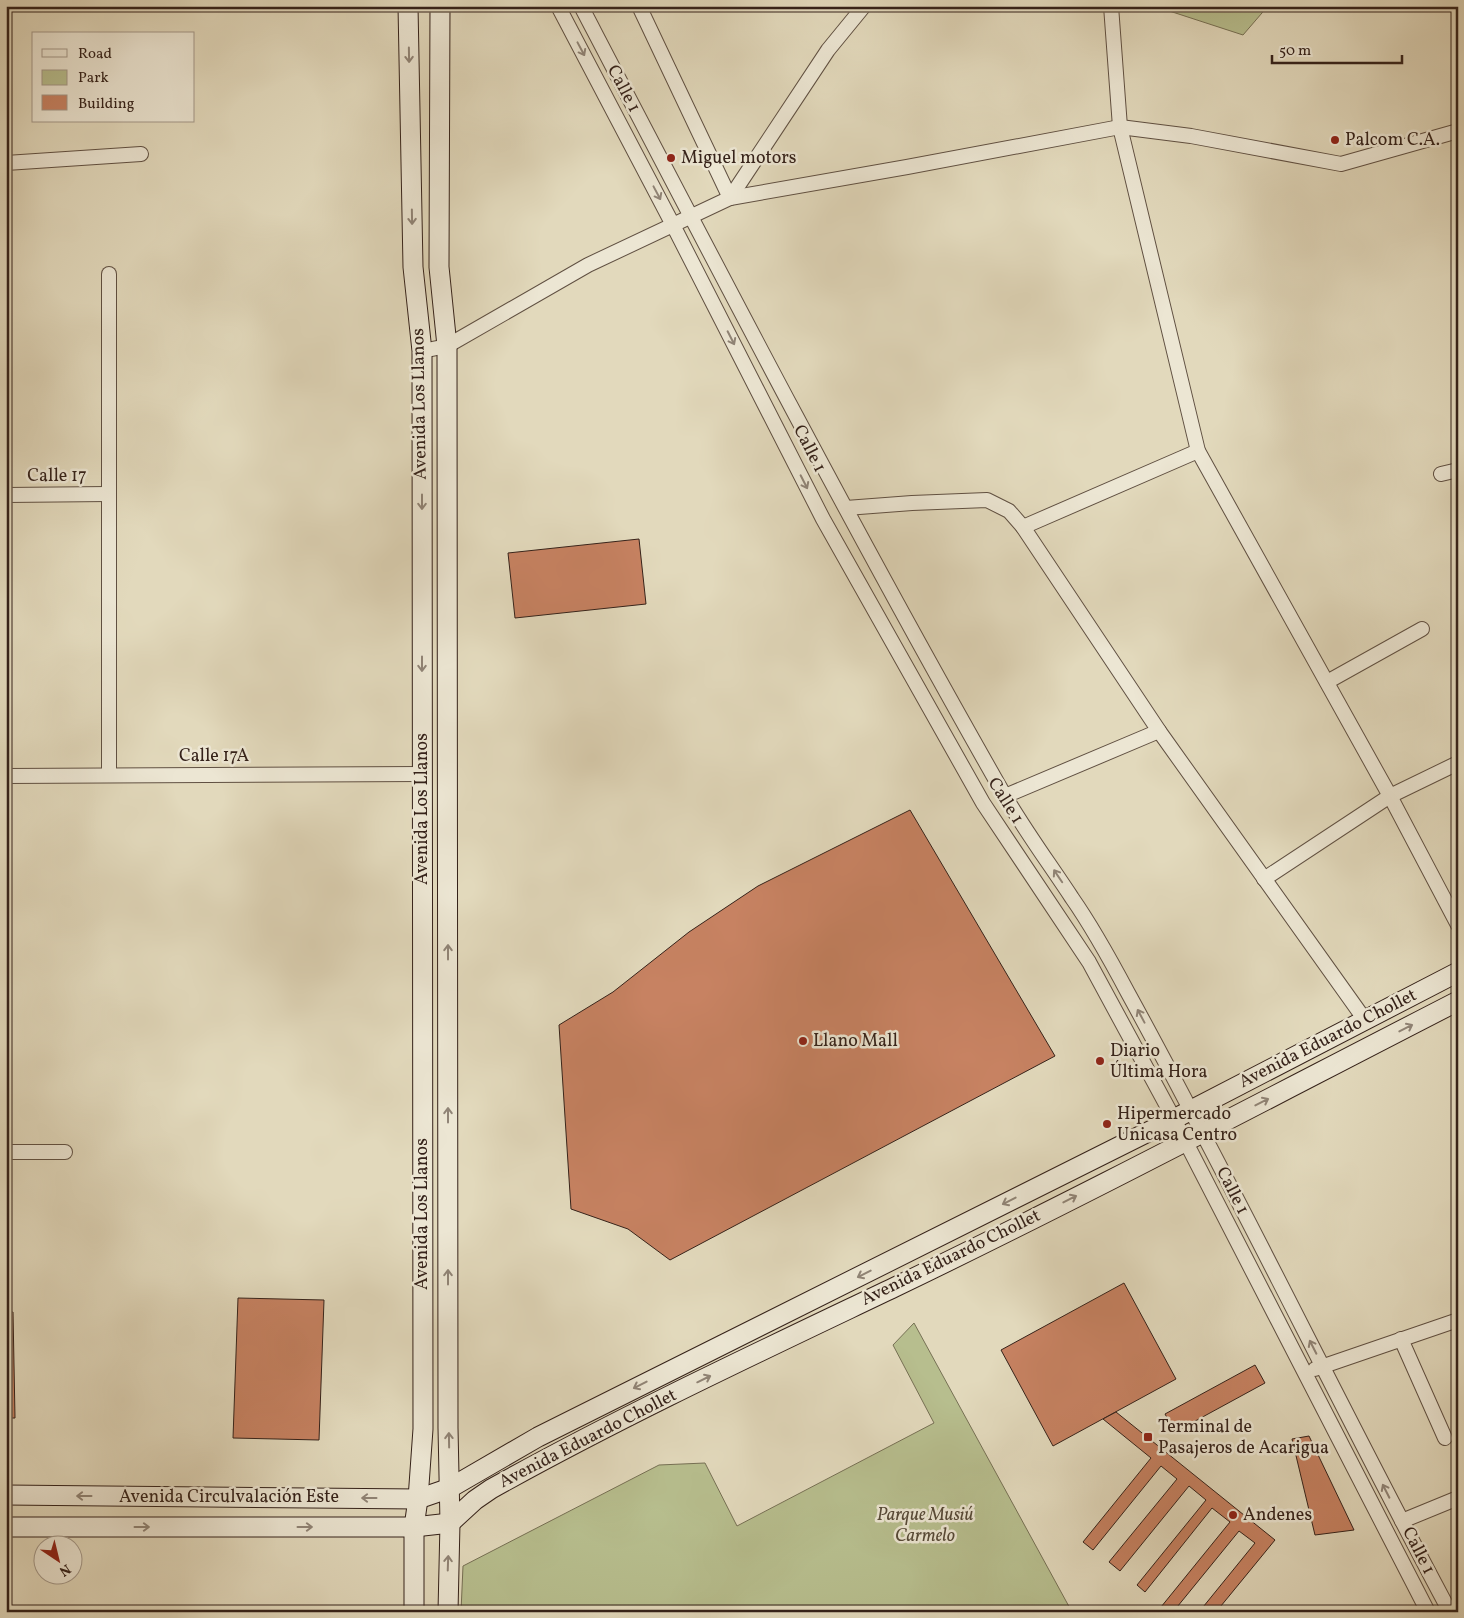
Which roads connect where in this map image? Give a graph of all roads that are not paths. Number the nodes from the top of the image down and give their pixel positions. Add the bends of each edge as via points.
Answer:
1 (408, 6) edge
2 (440, 6) edge
3 (558, 6) edge
4 (581, 6) edge
5 (639, 6) edge
6 (864, 6) edge
7 (1111, 6) edge
8 (1120, 126) junction
9 (1458, 131) edge
10 (141, 154) dead end
11 (6, 163) edge
12 (730, 198) junction
13 (691, 217) junction
14 (673, 224) junction
15 (109, 274) dead end
16 (447, 346) junction
17 (422, 351) junction
18 (1198, 451) junction
19 (1458, 470) edge
20 (1442, 474) dead end
21 (108, 494) junction
22 (6, 495) edge
23 (846, 508) junction
24 (1023, 528) junction
25 (1422, 629) dead end
26 (1327, 682) junction
27 (1159, 731) junction
28 (1458, 763) edge
29 (422, 774) junction
30 (109, 775) junction
31 (6, 776) edge
32 (1005, 796) junction
33 (1390, 796) junction
34 (1264, 879) junction
35 (1458, 925) edge
36 (1458, 972) edge
37 (1458, 1001) edge
38 (1365, 1020) junction
39 (1191, 1110) junction
40 (1174, 1119) junction
41 (1203, 1132) junction
42 (1185, 1142) junction
43 (6, 1152) edge
44 (65, 1152) dead end
45 (1458, 1320) edge
46 (1401, 1339) junction
47 (1322, 1365) junction
48 (1305, 1373) junction
49 (1445, 1438) dead end
50 (450, 1488) junction
51 (6, 1495) edge
52 (418, 1498) junction
53 (1458, 1498) edge
54 (1402, 1521) junction
55 (450, 1524) junction
56 (6, 1527) edge
57 (414, 1527) junction
58 (414, 1612) edge
59 (448, 1612) edge
60 (1428, 1612) edge
61 (1450, 1612) edge

1 -> 17 street, Avenida Los Llanos via 413,267
2 - 16 street, Avenida Los Llanos via 439,267
3 -> 14 street, Calle 1
4 - 13 street, Calle 1
5 - 12 street
6 - 12 street via 828,50
7 - 8 street
8 - 9 street via 1341,164
8 - 12 street
8 - 18 street
10 - 11 street
12 - 13 street
13 - 14 street
13 - 23 street, Calle 1
14 - 16 street via 588,264
14 -> 40 street, Calle 1 via 832,536 983,803 1089,962
15 - 21 street
16 - 17 street
50 -> 16 street, Avenida Los Llanos
17 -> 29 street, Avenida Los Llanos
18 - 24 street
18 - 26 street
19 - 20 street
21 - 22 street, Calle 17
21 - 30 street
23 - 24 street via 987,500 1009,511
23 - 32 street, Calle 1
24 - 27 street
25 - 26 street
26 - 33 street
27 - 32 street
27 - 34 street
28 - 33 street
29 - 30 street, Calle 17A
29 - 52 street, Avenida Los Llanos via 422,1429
30 - 31 street, Calle 17A
39 -> 32 street, Calle 1 via 1077,904
33 - 34 street
33 - 35 street
34 - 38 street
36 - 38 street, Avenida Eduardo Chollet
41 -> 37 street, Avenida Eduardo Chollet
38 - 39 street, Avenida Eduardo Chollet
39 - 40 street, Avenida Eduardo Chollet
39 - 41 street, Calle 1
40 - 42 street, Calle 1
40 -> 50 street, Avenida Eduardo Chollet via 538,1436
41 - 42 street, Avenida Eduardo Chollet
47 -> 41 street, Calle 1
42 - 48 street, Calle 1
55 -> 42 street, Avenida Eduardo Chollet via 491,1489 609,1425
43 - 44 street
45 - 46 street
46 - 47 street
46 - 49 street
47 - 48 street
54 -> 47 street, Calle 1
48 - 60 street, Calle 1
50 - 52 street, Avenida Circulvalación Este
50 - 55 street, Avenida Los Llanos
52 -> 51 street, Avenida Circulvalación Este
52 - 57 street, Avenida Los Llanos
53 - 54 street
54 - 61 street, Calle 1
55 - 57 street, Avenida Circulvalación Este
59 -> 55 street, Avenida Los Llanos
56 -> 57 street, Avenida Circulvalación Este
57 - 58 street, Avenida Los Llanos

